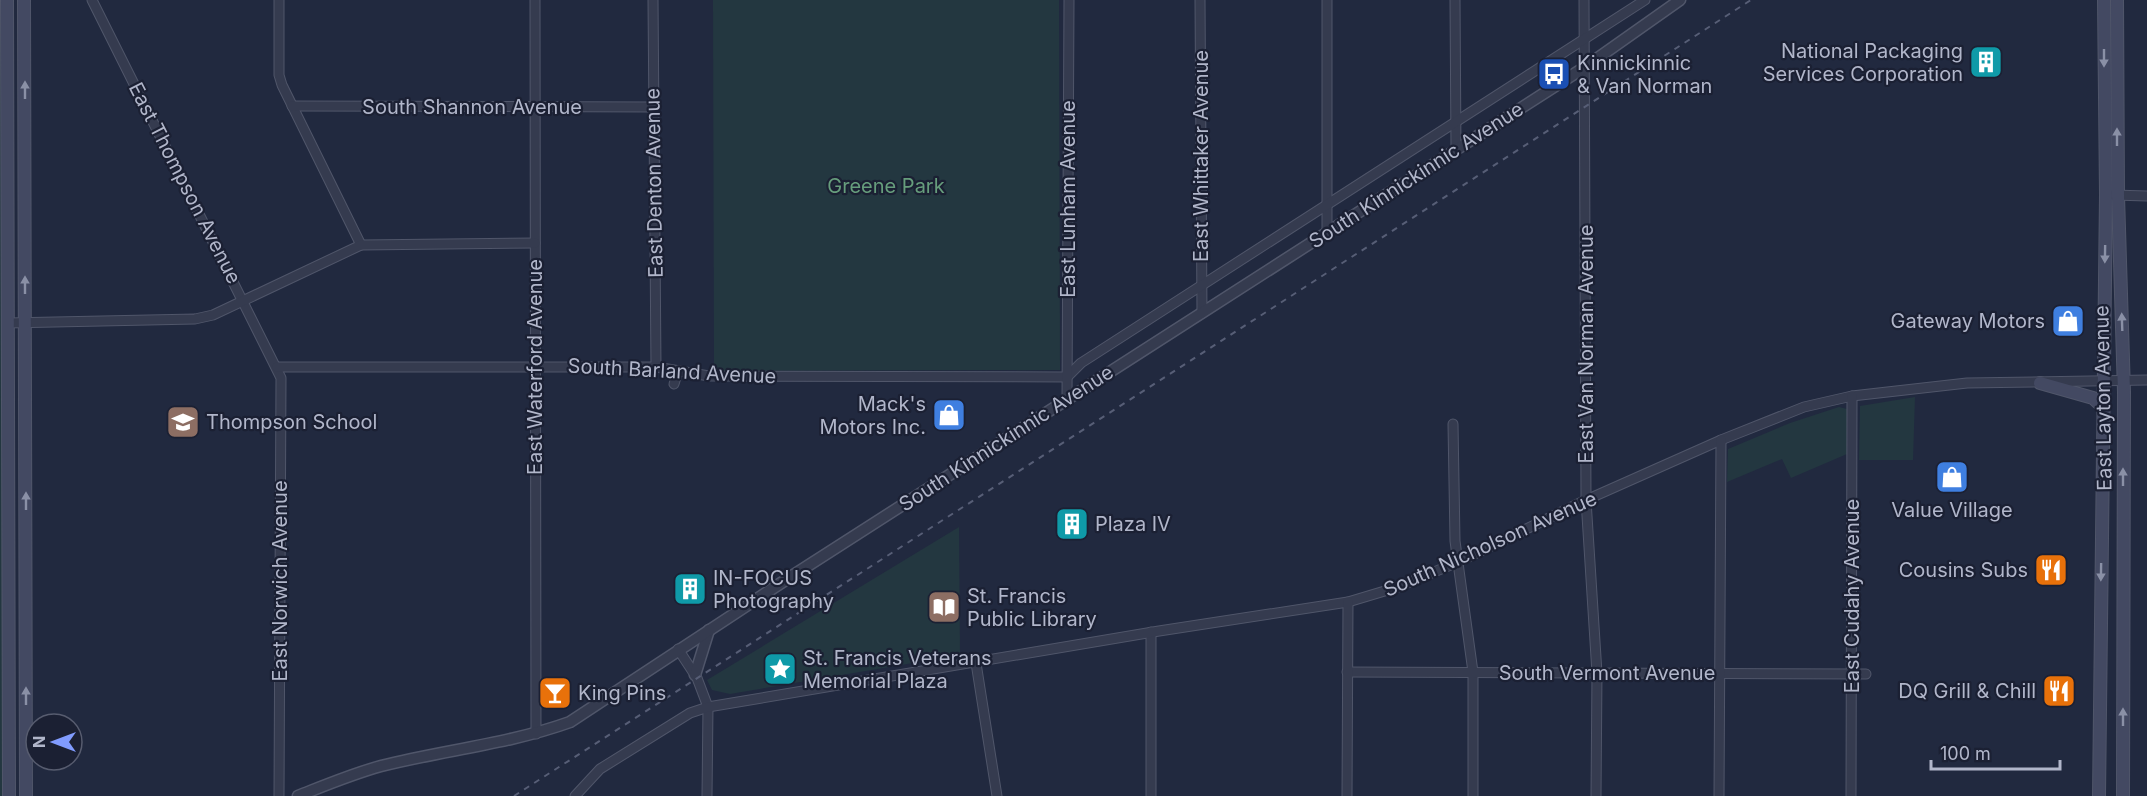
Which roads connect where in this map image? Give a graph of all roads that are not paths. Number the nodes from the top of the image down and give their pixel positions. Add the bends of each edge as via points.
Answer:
1 (7, 0) edge
2 (24, 0) edge
3 (93, 0) edge
4 (279, 0) edge
5 (535, 0) edge
6 (653, 0) edge
7 (1069, 0) edge
8 (1200, 0) edge
9 (1327, 0) edge
10 (1455, 0) edge
11 (1584, 0) edge
12 (1645, 0) edge
13 (1680, 0) edge
14 (2104, 0) edge
15 (2117, 0) edge
16 (1584, 37) junction
17 (1585, 67) junction
18 (292, 106) junction
19 (535, 107) junction
20 (653, 107) junction
21 (1455, 121) junction
22 (1456, 148) junction
23 (2112, 195) junction
24 (2147, 196) edge
25 (1328, 205) junction
26 (1327, 232) junction
27 (535, 243) junction
28 (361, 245) junction
29 (1202, 286) junction
30 (244, 301) junction
31 (1202, 313) junction
32 (8, 323) junction
33 (25, 323) junction
34 (536, 365) junction
35 (277, 366) junction
36 (656, 366) junction
37 (678, 371) junction
38 (1067, 377) junction
39 (2147, 380) edge
40 (2102, 381) junction
41 (2123, 381) junction
42 (2040, 383) junction
43 (674, 384) dead end
44 (1852, 396) junction
45 (1066, 399) junction
46 (2103, 407) junction
47 (1453, 424) dead end
48 (1721, 441) junction
49 (1586, 500) junction
50 (1458, 562) junction
51 (1348, 602) junction
52 (709, 630) junction
53 (1151, 632) junction
54 (678, 649) junction
55 (976, 663) junction
56 (1347, 672) junction
57 (1473, 672) junction
58 (1597, 673) junction
59 (1720, 673) junction
60 (1852, 674) junction
61 (1866, 674) dead end
62 (695, 675) junction
63 (708, 707) junction
64 (536, 734) junction
65 (9, 796) edge
66 (26, 796) edge
67 (279, 796) edge
68 (298, 796) edge
69 (575, 796) edge
70 (707, 796) edge
71 (997, 796) edge
72 (1151, 796) edge
73 (1347, 796) edge
74 (1473, 796) edge
75 (1596, 796) edge
76 (1719, 796) edge
77 (1851, 796) edge
78 (2099, 796) edge
79 (2123, 796) edge

1 - 32 main road
33 -> 2 main road
3 - 30 street, East Thompson Avenue
4 - 18 street via 279,75
5 - 19 street, East Waterford Avenue
6 - 20 street, East Denton Avenue
7 - 38 street, East Lunham Avenue
8 - 29 street, East Whittaker Avenue
9 - 25 street
10 - 21 street
11 - 16 street, East Van Norman Avenue
12 - 16 street, South Kinnickinnic Avenue
13 - 17 street, South Kinnickinnic Avenue
14 -> 23 main road, East Layton Avenue
23 -> 15 main road, East Layton Avenue
16 - 17 street, East Van Norman Avenue
16 - 21 street, South Kinnickinnic Avenue
17 - 22 street, South Kinnickinnic Avenue
17 - 49 street, East Van Norman Avenue
18 - 19 street, South Shannon Avenue
18 - 28 street
19 - 20 street, South Shannon Avenue
19 - 27 street, East Waterford Avenue
20 - 36 street, East Denton Avenue
21 - 22 street
21 - 25 street, South Kinnickinnic Avenue
22 - 26 street, South Kinnickinnic Avenue
23 - 24 street
23 -> 40 main road, East Layton Avenue
41 -> 23 main road, East Layton Avenue
25 - 26 street
25 - 29 street, South Kinnickinnic Avenue
26 - 31 street, South Kinnickinnic Avenue
27 - 28 street
27 - 34 street, East Waterford Avenue
28 - 30 street
29 - 31 street, East Whittaker Avenue
29 - 38 street, South Kinnickinnic Avenue via 1082,363
30 - 33 street via 205,317 175,321
30 - 35 street, East Thompson Avenue
31 - 45 street, South Kinnickinnic Avenue
32 - 33 street
32 - 65 main road
66 -> 33 main road
34 - 35 street, South Barland Avenue
34 - 36 street, South Barland Avenue
34 - 64 street, East Waterford Avenue
35 - 67 street, East Norwich Avenue via 281,434
36 - 37 street, South Barland Avenue
37 - 38 street, South Barland Avenue via 709,376
37 - 43 street
38 - 45 street, East Lunham Avenue
39 - 41 street, South Nicholson Avenue
40 - 41 street, South Nicholson Avenue
40 - 42 street, South Nicholson Avenue
40 - 46 main road, East Layton Avenue
79 -> 41 main road, East Layton Avenue
42 - 44 street, South Nicholson Avenue via 1967,383
42 - 46 main road via 2093,398
44 - 48 street, South Nicholson Avenue via 1804,407
44 - 60 street, East Cudahy Avenue
45 - 52 street, South Kinnickinnic Avenue
46 -> 78 main road, East Layton Avenue
47 - 50 street
48 - 49 street, South Nicholson Avenue
48 - 59 street
49 - 50 street, South Nicholson Avenue
49 - 58 street, East Van Norman Avenue
50 - 51 street, South Nicholson Avenue
50 - 57 street
51 - 53 street, South Nicholson Avenue
51 - 56 street
52 - 54 street, South Kinnickinnic Avenue
52 - 62 street
53 - 55 street, South Nicholson Avenue
53 - 72 street
54 - 62 street
54 - 64 street, South Kinnickinnic Avenue via 570,723
55 - 63 street, South Nicholson Avenue
55 - 71 street
56 - 57 street, South Vermont Avenue
56 - 73 street
57 - 58 street, South Vermont Avenue
57 - 74 street
58 - 59 street, South Vermont Avenue
58 - 75 street, East Van Norman Avenue
59 - 60 street, South Vermont Avenue
59 - 76 street
60 - 61 street, South Vermont Avenue
60 - 77 street, East Cudahy Avenue
62 - 63 street
63 - 69 street, South Nicholson Avenue via 690,713 600,770
63 - 70 street
64 - 68 street, South Kinnickinnic Avenue via 382,766

